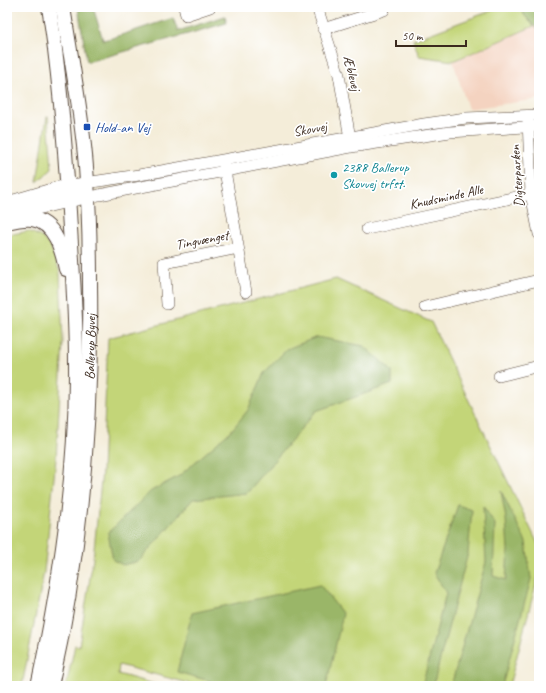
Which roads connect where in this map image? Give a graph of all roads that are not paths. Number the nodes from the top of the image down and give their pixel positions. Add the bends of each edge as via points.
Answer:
1 (49, 7) edge
2 (63, 7) edge
3 (184, 7) edge
4 (210, 7) edge
5 (316, 7) edge
6 (383, 7) edge
7 (364, 11) edge
8 (323, 29) junction
9 (539, 115) edge
10 (532, 122) edge
11 (350, 142) junction
12 (224, 166) junction
13 (87, 182) junction
14 (68, 193) junction
15 (531, 194) junction
16 (88, 198) junction
17 (7, 202) edge
18 (7, 209) edge
19 (7, 216) edge
20 (7, 222) edge
21 (368, 229) dead end
22 (539, 234) edge
23 (238, 248) junction
24 (539, 280) edge
25 (246, 292) dead end
26 (167, 304) dead end
27 (425, 307) dead end
28 (74, 310) junction
29 (539, 366) edge
30 (499, 376) dead end
31 (38, 686) edge
32 (51, 686) edge

1 - 14 main road, Ballerup Byvej via 58,67
2 - 13 main road, Ballerup Byvej via 79,104
3 - 4 street via 186,15
5 - 8 street, Æblevej
6 - 7 street via 384,10
7 - 8 street
8 - 11 street, Æblevej via 339,75
9 - 10 street, Skovvej
10 - 11 street, Skovvej via 458,119 424,124
10 - 15 street, Digterparken
11 - 12 street, Skovvej
12 - 13 street, Skovvej
12 - 16 street, Skovvej
12 - 23 street, Tingvænget
13 - 14 main road
13 - 16 main road, Ballerup Byvej
14 - 16 street
14 - 17 street via 54,188
14 - 18 main road
14 - 19 street
14 - 28 main road, Ballerup Byvej
15 - 21 street, Knudsminde Alle
15 - 22 street, Digterparken
16 - 32 main road, Ballerup Byvej via 91,335 86,443 73,564
20 - 28 main road via 33,219 49,227 63,255
23 - 25 street, Tingvænget
23 - 26 street, Tingvænget via 164,263
24 - 27 street
28 - 31 main road, Ballerup Byvej via 76,369 71,465 60,564
29 - 30 street

